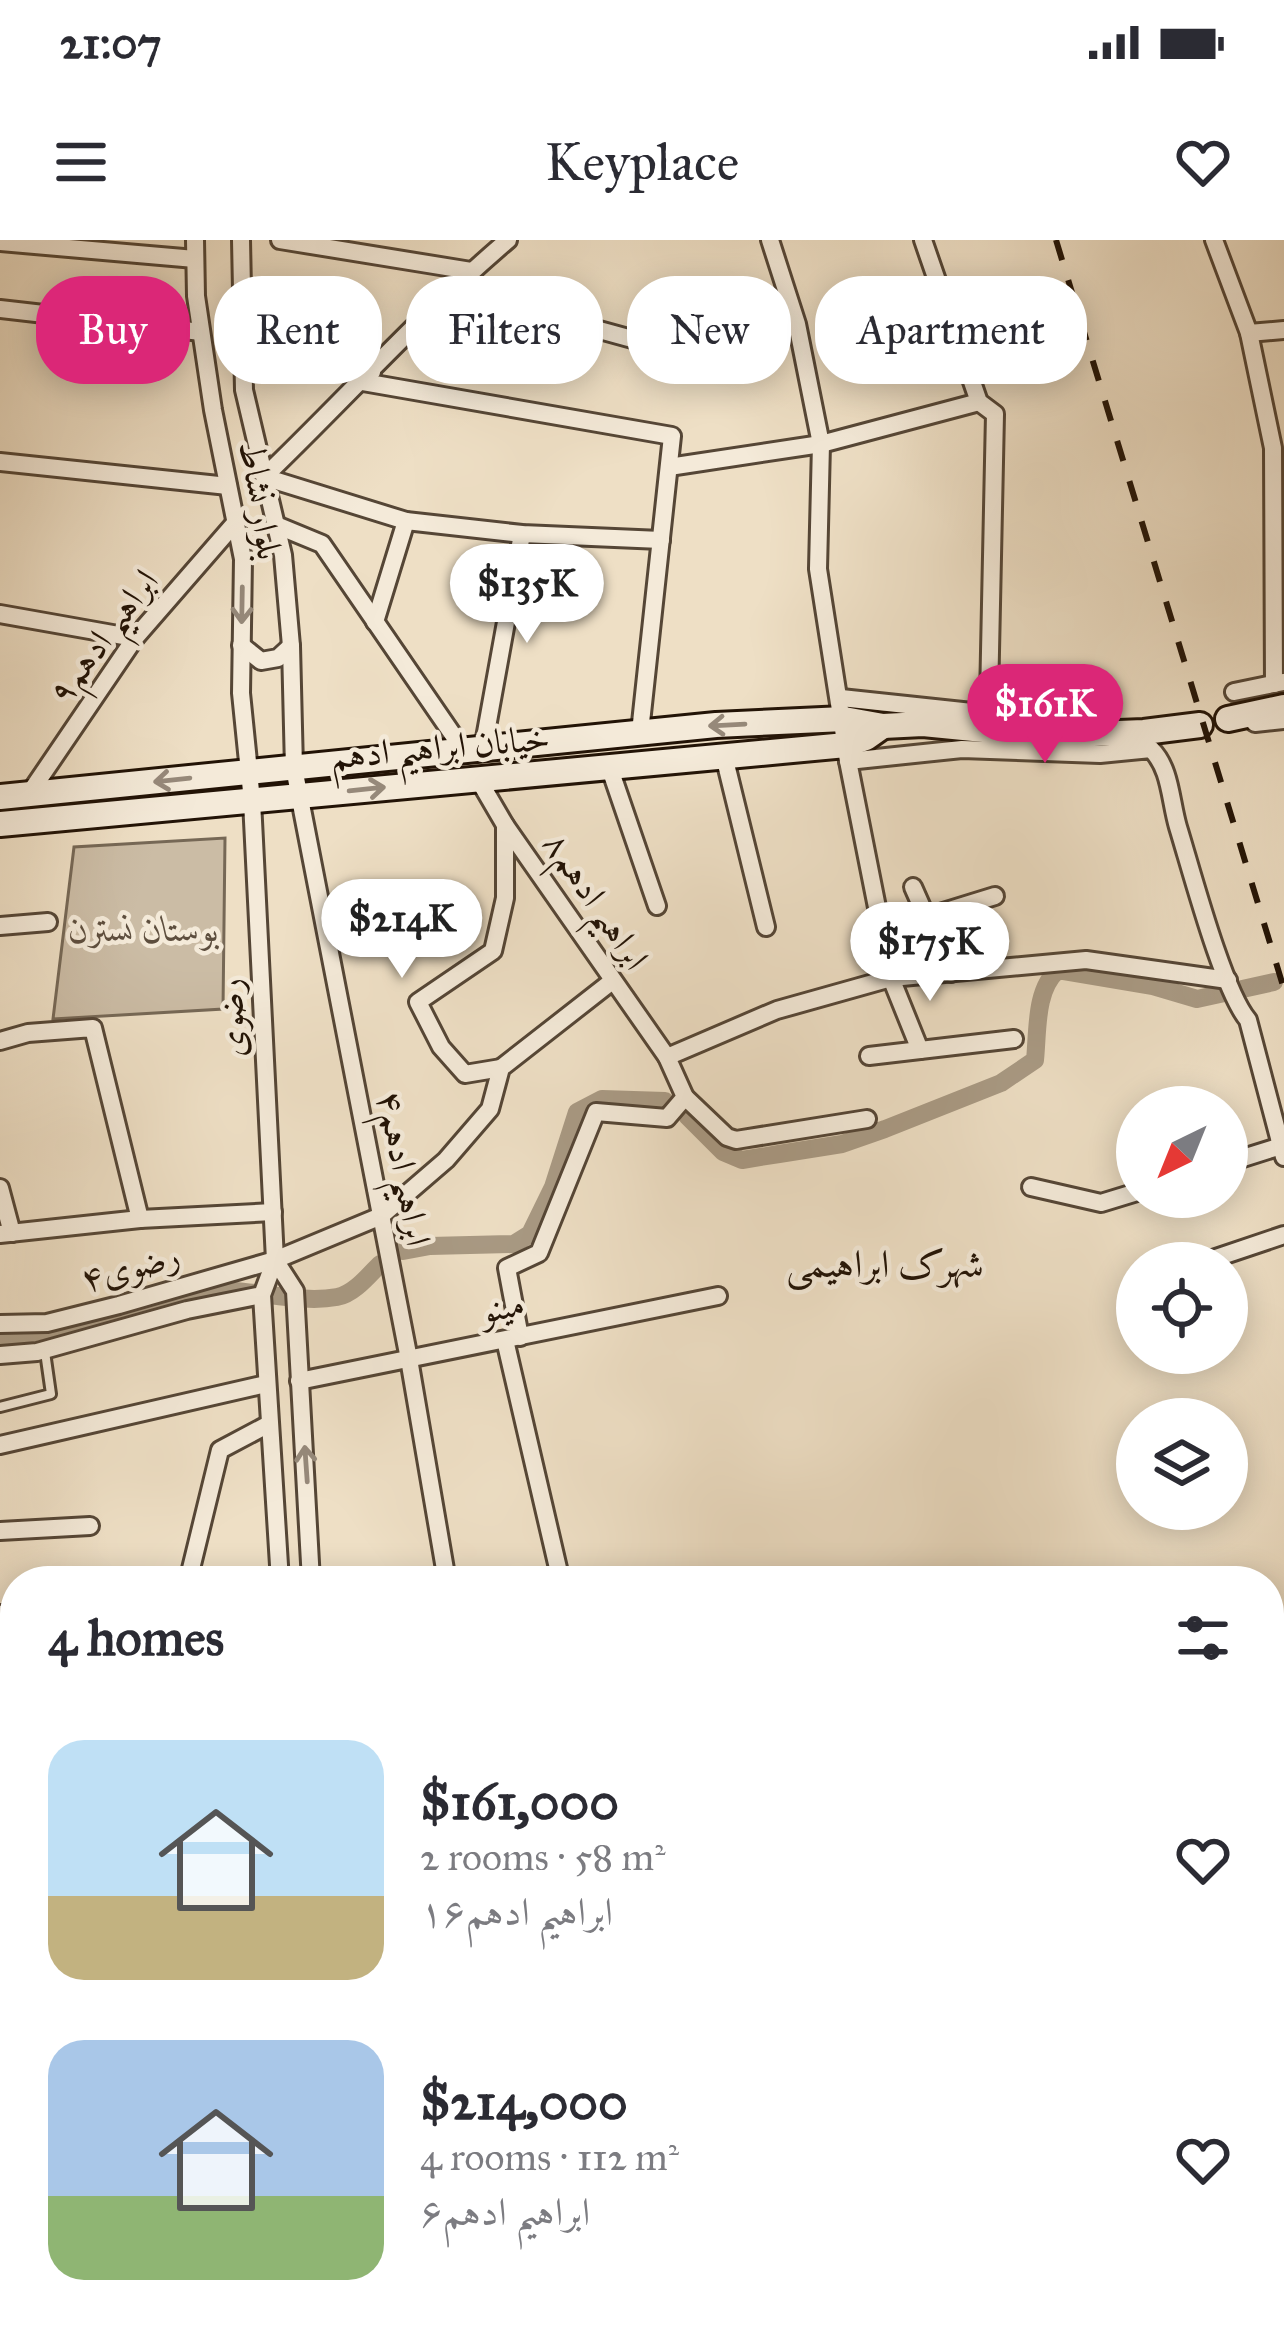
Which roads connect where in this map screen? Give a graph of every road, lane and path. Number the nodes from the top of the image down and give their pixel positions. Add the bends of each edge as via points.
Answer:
1 (241, 240) edge
2 (280, 240) edge
3 (508, 240) edge
4 (770, 240) edge
5 (922, 240) edge
6 (1214, 240) edge
7 (0, 242) edge
8 (195, 249) edge
9 (471, 271) junction
10 (241, 276) edge
11 (465, 276) edge
12 (0, 309) edge
13 (1284, 330) edge
14 (201, 332) junction
15 (1249, 333) junction
16 (406, 336) edge
17 (382, 362) edge
18 (382, 380) edge
19 (244, 384) edge
20 (361, 384) edge
21 (979, 402) junction
22 (821, 444) junction
23 (1278, 447) edge
24 (0, 462) edge
25 (669, 466) junction
26 (264, 477) junction
27 (228, 486) junction
28 (406, 520) junction
29 (236, 523) junction
30 (276, 525) junction
31 (522, 535) junction
32 (661, 540) junction
33 (0, 614) edge
34 (376, 622) junction
35 (135, 638) junction
36 (241, 645) junction
37 (291, 646) junction
38 (1281, 691) edge
39 (1234, 692) dead end
40 (1228, 719) dead end
41 (1284, 720) edge
42 (1254, 723) dead end
43 (1200, 724) dead end
44 (845, 730) junction
45 (640, 732) junction
46 (474, 750) junction
47 (724, 756) junction
48 (609, 766) junction
49 (294, 768) junction
50 (249, 772) junction
51 (477, 777) junction
52 (29, 794) junction
53 (299, 796) junction
54 (0, 797) edge
55 (252, 801) junction
56 (0, 824) edge
57 (505, 825) junction
58 (914, 887) dead end
59 (995, 896) dead end
60 (657, 906) dead end
61 (926, 917) junction
62 (48, 922) dead end
63 (0, 926) edge
64 (766, 927) dead end
65 (951, 973) junction
66 (891, 978) junction
67 (1228, 980) junction
68 (611, 982) junction
69 (1014, 1039) dead end
70 (0, 1041) edge
71 (920, 1050) junction
72 (869, 1056) dead end
73 (668, 1058) junction
74 (501, 1068) junction
75 (686, 1097) junction
76 (867, 1119) dead end
77 (1283, 1152) edge
78 (1248, 1159) edge
79 (1031, 1187) dead end
80 (0, 1188) edge
81 (1116, 1198) edge
82 (272, 1212) junction
83 (381, 1216) junction
84 (140, 1219) junction
85 (6, 1233) edge
86 (1284, 1235) edge
87 (1248, 1247) edge
88 (275, 1260) junction
89 (262, 1295) junction
90 (718, 1296) dead end
91 (0, 1324) edge
92 (512, 1338) junction
93 (45, 1350) junction
94 (0, 1354) edge
95 (410, 1359) junction
96 (299, 1381) junction
97 (266, 1384) junction
98 (0, 1407) edge
99 (269, 1424) junction
100 (0, 1445) edge
101 (90, 1526) dead end
102 (0, 1531) edge
103 (192, 1566) edge
104 (279, 1566) edge
105 (310, 1566) edge
106 (445, 1566) edge
107 (557, 1566) edge

1 - 10 street, بلوار نشاط
2 - 9 street
3 - 9 street
4 - 22 street
5 - 21 street
6 - 15 street
7 - 8 street
8 - 14 street, بلوار نشاط
9 - 11 street
12 - 14 street
13 - 15 street
14 - 27 street, بلوار نشاط
15 - 23 street
16 - 17 street
18 - 25 street via 672,436
19 - 26 street, بلوار نشاط
20 - 26 street
21 - 22 street
21 - 44 street via 994,414 989,699 972,712
22 - 25 street
22 - 44 street via 818,569
23 - 38 street
24 - 27 street
25 - 32 street
26 - 28 street
26 - 30 street, بلوار نشاط
27 - 29 street, بلوار نشاط
28 - 31 street
28 - 34 street
29 - 35 street, ابراهیم ادهم۹
29 -> 36 street, بلوار نشاط
30 - 34 street via 322,544
30 - 37 street, بلوار نشاط
31 - 32 street
31 - 46 street
32 - 45 street
33 - 35 street
34 - 46 street
35 - 52 street, ابراهیم ادهم۹
36 - 37 street via 261,661
36 - 50 street, بلوار نشاط
37 - 49 street, بلوار نشاط
38 - 39 street
38 - 40 street
41 - 42 street
43 - 44 street, خیابان ابراهیم ادهم via 1077,736 923,724
44 -> 45 street, خیابان ابراهیم ادهم
44 - 47 street, خیابان ابراهیم ادهم
44 - 66 street
44 - 67 street via 962,749 1150,749 1163,761
45 - 46 street, خیابان ابراهیم ادهم
46 - 49 street, خیابان ابراهیم ادهم
47 - 48 street, خیابان ابراهیم ادهم
47 - 64 street
48 - 51 street, خیابان ابراهیم ادهم
48 - 60 street
49 - 50 street, خیابان ابراهیم ادهم
49 - 53 street, ابراهیم ادهم۴
50 -> 52 street, خیابان ابراهیم ادهم
50 - 55 street, رضوی
53 -> 51 street, خیابان ابراهیم ادهم
51 - 57 street, ابراهیم ادهم۸
52 - 54 street, خیابان ابراهیم ادهم
53 - 55 street, خیابان ابراهیم ادهم
53 - 83 street, ابراهیم ادهم۴
55 - 56 street, خیابان ابراهیم ادهم
55 - 82 street, رضوی
57 - 68 street, ابراهیم ادهم۸
57 - 74 street via 505,898 493,951 418,1002 465,1074
58 - 61 street
59 - 61 street
61 - 65 street
62 - 63 street
65 - 66 street
65 - 67 street via 1086,961
66 - 71 street
66 - 73 street via 777,1010
67 - 77 street via 1248,1020
68 - 73 street, ابراهیم ادهم۸
68 - 74 street
69 - 71 street
70 - 84 street via 93,1028
71 - 72 street
73 - 75 street, ابراهیم ادهم۸
74 - 83 street, رضوی۴ via 490,1109
75 - 76 street via 736,1140
75 - 92 street via 667,1118 596,1112 539,1252 507,1268
77 - 78 street
79 - 81 street via 1101,1203
80 - 85 street
82 - 84 street
82 - 88 street, رضوی
83 - 88 street, رضوی۴
83 - 95 street, ابراهیم ادهم۴
84 - 85 street
86 - 87 street
88 - 89 street, رضوی
88 - 91 street, رضوی۴ via 47,1323
88 - 96 street, رضوی via 295,1291
89 - 93 street
89 - 97 street, رضوی
90 - 92 street, مینو
92 - 95 street, مینو
92 - 107 street
93 - 94 street
93 - 98 lane via 51,1394
95 - 96 street, مینو
95 - 106 street, ابراهیم ادهم۴
105 -> 96 street, رضوی
97 - 99 street, رضوی
97 - 100 street
99 - 103 street via 220,1450
99 - 104 street, رضوی
101 - 102 street

